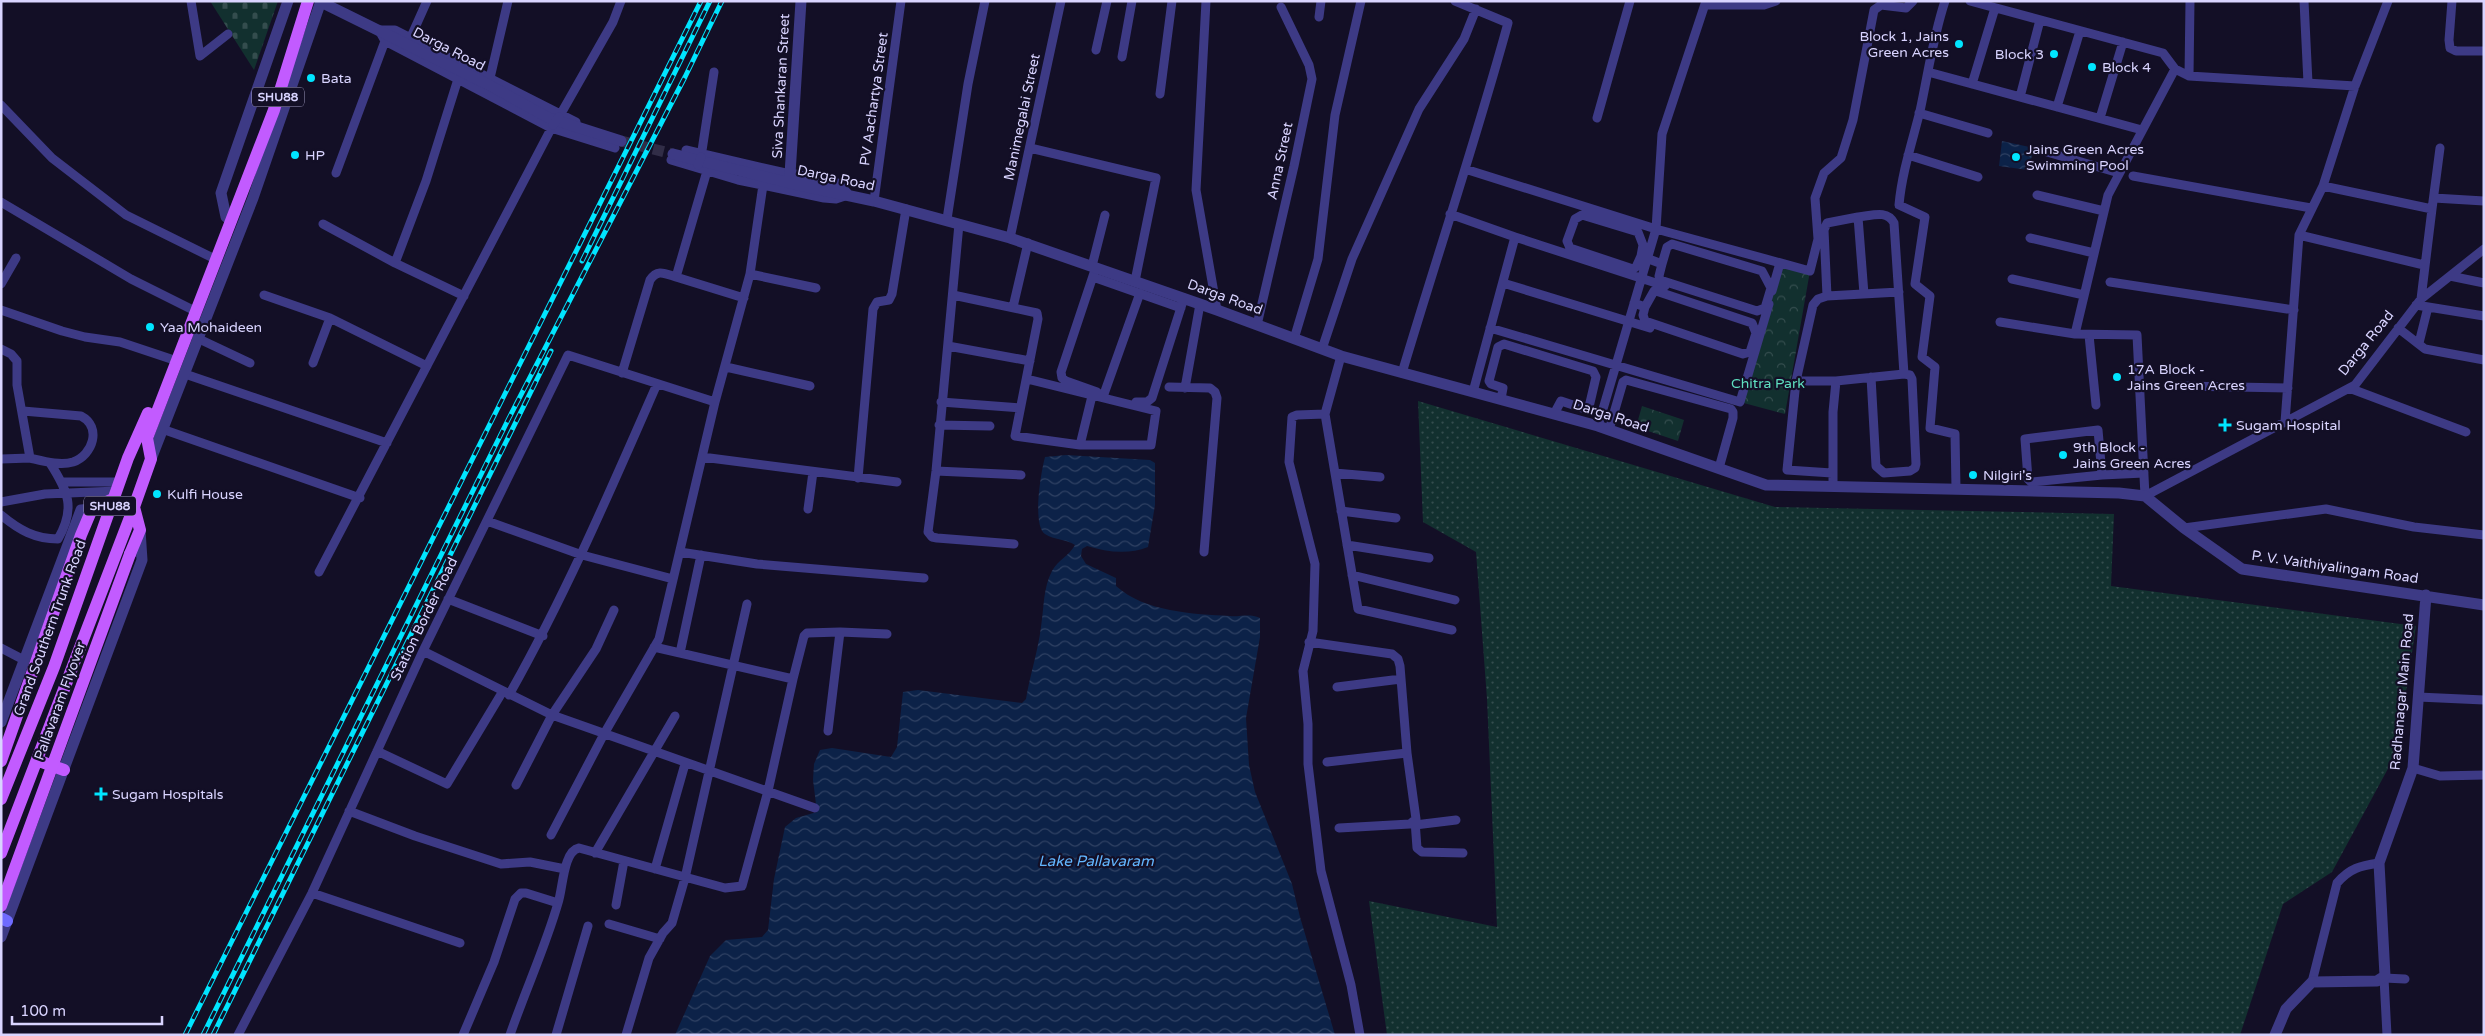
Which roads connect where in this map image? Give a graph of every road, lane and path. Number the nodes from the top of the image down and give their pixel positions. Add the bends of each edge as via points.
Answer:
1 (191, 1) edge
2 (288, 1) edge
3 (302, 1) edge
4 (308, 1) edge
5 (427, 1) edge
6 (508, 1) edge
7 (621, 1) edge
8 (801, 1) edge
9 (901, 1) edge
10 (985, 1) edge
11 (1061, 1) edge
12 (1107, 1) edge
13 (1132, 1) edge
14 (1172, 1) edge
15 (1206, 1) edge
16 (1321, 1) edge
17 (1361, 1) edge
18 (1455, 1) edge
19 (1630, 1) edge
20 (1776, 1) edge
21 (1913, 1) edge
22 (1945, 1) edge
23 (1970, 1) edge
24 (2190, 1) edge
25 (2304, 1) edge
26 (2388, 1) edge
27 (2452, 1) edge
28 (321, 2) edge
29 (1706, 3) edge
30 (1281, 7) dead end
31 (1996, 8) junction
32 (1476, 9) junction
33 (1318, 16) dead end
34 (2040, 20) junction
35 (378, 30) junction
36 (2080, 31) junction
37 (228, 34) dead end
38 (410, 39) junction
39 (386, 41) junction
40 (2122, 42) junction
41 (1096, 50) dead end
42 (2484, 51) edge
43 (1122, 57) dead end
44 (2175, 69) junction
45 (714, 72) dead end
46 (1928, 72) junction
47 (2189, 76) junction
48 (490, 78) junction
49 (458, 79) junction
50 (2308, 83) junction
51 (1972, 84) junction
52 (2355, 86) junction
53 (1160, 94) dead end
54 (2020, 97) junction
55 (1, 105) edge
56 (2057, 107) junction
57 (1919, 113) junction
58 (559, 116) junction
59 (1597, 118) dead end
60 (2100, 118) junction
61 (552, 127) junction
62 (2142, 130) junction
63 (608, 131) dead end
64 (1988, 133) dead end
65 (618, 144) joint
66 (1030, 148) junction
67 (2440, 148) dead end
68 (686, 150) dead end
69 (2047, 152) dead end
70 (1908, 155) junction
71 (672, 157) joint
72 (700, 161) junction
73 (1465, 169) junction
74 (707, 171) junction
75 (336, 173) dead end
76 (2119, 173) junction
77 (790, 174) junction
78 (2133, 176) dead end
79 (1978, 177) dead end
80 (763, 185) junction
81 (2324, 186) junction
82 (241, 190) junction
83 (848, 195) junction
84 (2037, 196) dead end
85 (2434, 198) junction
86 (874, 201) junction
87 (2484, 201) edge
88 (1, 202) edge
89 (2311, 208) junction
90 (906, 209) junction
91 (2432, 209) junction
92 (2104, 211) junction
93 (1450, 214) junction
94 (1105, 215) dead end
95 (1858, 217) junction
96 (230, 218) junction
97 (947, 219) junction
98 (323, 224) dead end
99 (959, 224) junction
100 (1656, 229) junction
101 (2299, 235) junction
102 (1515, 236) junction
103 (1010, 238) junction
104 (2030, 238) dead end
105 (1028, 243) junction
106 (2484, 249) edge
107 (2094, 253) junction
108 (1644, 257) junction
109 (16, 258) dead end
110 (213, 258) junction
111 (394, 263) junction
112 (1780, 263) junction
113 (1662, 264) junction
114 (2424, 265) junction
115 (1094, 270) junction
116 (750, 274) junction
117 (2450, 276) junction
118 (676, 277) junction
119 (1641, 278) junction
120 (2012, 279) dead end
121 (1135, 281) junction
122 (2110, 282) dead end
123 (1503, 283) junction
124 (2484, 283) edge
125 (1, 284) edge
126 (816, 288) dead end
127 (1898, 292) junction
128 (1140, 293) junction
129 (264, 294) dead end
130 (1864, 294) junction
131 (953, 295) junction
132 (464, 296) junction
133 (1827, 296) junction
134 (2084, 296) junction
135 (744, 298) junction
136 (2418, 302) junction
137 (1183, 303) junction
138 (1634, 303) junction
139 (1200, 304) junction
140 (1013, 307) junction
141 (1645, 307) junction
142 (2428, 307) junction
143 (191, 308) junction
144 (1, 310) edge
145 (1217, 310) junction
146 (2294, 310) junction
147 (2484, 316) edge
148 (1766, 317) junction
149 (330, 318) junction
150 (1628, 321) junction
151 (2000, 322) dead end
152 (1257, 325) junction
153 (1490, 328) junction
154 (2398, 328) junction
155 (2075, 334) junction
156 (2090, 334) junction
157 (197, 338) junction
158 (1294, 339) junction
159 (2419, 343) junction
160 (948, 346) junction
161 (1, 349) edge
162 (1322, 349) junction
163 (1341, 356) junction
164 (172, 359) junction
165 (1753, 359) junction
166 (2484, 360) edge
167 (1030, 361) junction
168 (250, 363) dead end
169 (313, 363) dead end
170 (1616, 365) junction
171 (427, 366) junction
172 (726, 367) junction
173 (622, 373) junction
174 (1402, 373) junction
175 (185, 374) junction
176 (1904, 374) junction
177 (1871, 378) junction
178 (1027, 379) junction
179 (1796, 381) junction
180 (1836, 381) junction
181 (657, 384) junction
182 (810, 386) dead end
183 (2181, 386) dead end
184 (1169, 387) dead end
185 (1185, 388) junction
186 (2288, 388) junction
187 (2349, 388) junction
188 (1473, 392) junction
189 (1104, 394) junction
190 (1092, 396) junction
191 (1501, 399) junction
192 (715, 402) junction
193 (942, 402) junction
194 (2096, 405) dead end
195 (1020, 408) junction
196 (23, 411) junction
197 (1325, 414) junction
198 (1554, 414) junction
199 (2286, 422) junction
200 (939, 425) junction
201 (990, 426) dead end
202 (1598, 426) junction
203 (162, 429) junction
204 (1609, 430) junction
205 (2466, 432) dead end
206 (387, 443) junction
207 (1080, 445) junction
208 (702, 457) junction
209 (30, 458) junction
210 (1, 459) edge
211 (151, 459) junction
212 (50, 463) junction
213 (1719, 468) junction
214 (936, 471) junction
215 (813, 472) junction
216 (1335, 473) junction
217 (1832, 473) junction
218 (2144, 473) junction
219 (1021, 475) dead end
220 (2102, 475) junction
221 (1380, 477) dead end
222 (858, 478) junction
223 (62, 482) junction
224 (898, 482) dead end
225 (1833, 486) junction
226 (1956, 489) junction
227 (117, 491) junction
228 (67, 493) junction
229 (2145, 496) junction
230 (360, 498) junction
231 (1, 502) edge
232 (134, 507) junction
233 (92, 509) junction
234 (808, 509) dead end
235 (1342, 510) junction
236 (1, 515) edge
237 (1396, 518) dead end
238 (487, 521) junction
239 (2184, 528) junction
240 (140, 530) junction
241 (2484, 535) edge
242 (1014, 544) dead end
243 (1347, 545) junction
244 (680, 552) junction
245 (1204, 552) dead end
246 (701, 555) junction
247 (582, 556) junction
248 (1429, 558) dead end
249 (319, 572) dead end
250 (1352, 575) junction
251 (924, 578) dead end
252 (673, 579) junction
253 (2426, 595) junction
254 (448, 599) junction
255 (1455, 600) dead end
256 (747, 604) dead end
257 (2484, 605) edge
258 (614, 610) dead end
259 (1452, 630) dead end
260 (840, 632) junction
261 (886, 634) dead end
262 (543, 636) junction
263 (1310, 642) junction
264 (654, 647) junction
265 (1, 648) edge
266 (423, 651) junction
267 (680, 653) junction
268 (24, 660) junction
269 (735, 665) junction
270 (793, 679) junction
271 (1401, 679) junction
272 (1337, 687) dead end
273 (506, 693) junction
274 (2418, 697) junction
275 (6, 698) edge
276 (2484, 700) edge
277 (552, 715) junction
278 (675, 716) dead end
279 (1, 722) edge
280 (828, 731) dead end
281 (604, 734) junction
282 (377, 751) junction
283 (655, 752) junction
284 (1407, 753) junction
285 (37, 760) junction
286 (1, 761) edge
287 (1328, 762) dead end
288 (685, 764) junction
289 (2413, 768) junction
290 (64, 770) junction
291 (710, 771) junction
292 (2484, 775) edge
293 (516, 786) dead end
294 (768, 791) junction
295 (1, 799) edge
296 (815, 808) dead end
297 (350, 811) junction
298 (1456, 820) dead end
299 (1415, 823) junction
300 (1339, 828) dead end
301 (551, 835) dead end
302 (1, 853) edge
303 (1463, 853) dead end
304 (595, 854) junction
305 (624, 861) junction
306 (2379, 863) junction
307 (565, 869) junction
308 (655, 869) junction
309 (685, 878) junction
310 (312, 893) junction
311 (558, 903) junction
312 (616, 905) dead end
313 (1, 906) edge
314 (4, 920) edge
315 (609, 924) dead end
316 (588, 926) dead end
317 (1, 937) edge
318 (660, 940) junction
319 (460, 943) dead end
320 (2384, 978) junction
321 (2405, 979) dead end
322 (2312, 982) junction
323 (238, 1035) edge
324 (463, 1035) edge
325 (510, 1035) edge
326 (556, 1035) edge
327 (626, 1035) edge
328 (1360, 1035) edge
329 (2275, 1035) edge
330 (2387, 1035) edge

1 - 37 street via 200,56
2 - 96 street via 221,193
3 - 82 main road, SHU88
4 - 82 main road, SHU88 via 274,110
5 - 38 street
6 - 48 street
7 - 58 street via 613,22
8 - 77 street, Siva Shankaran Street
9 - 86 street, PV Aachartya Street
10 - 97 street
11 - 66 street, Manimegalai Street
12 - 41 street
13 - 43 street
14 - 53 street
15 - 145 street via 1196,190
16 - 33 street
17 - 158 street via 1335,114 1318,259
18 - 32 street
19 - 59 street
20 - 29 street via 1764,5
21 - 112 street via 1906,8 1881,5 1874,10 1841,158 1824,173 1816,198 1818,239 1810,271
22 - 46 street
23 - 31 street
24 - 47 street
25 - 50 street
26 - 52 street
27 - 42 street via 2450,48
28 - 35 street, Darga Road
28 - 157 street via 253,198
29 - 100 street via 1662,134
30 - 152 street, Anna Street via 1309,65 1312,79
31 - 34 street
31 - 51 street
32 - 73 street via 1508,23
32 - 162 street via 1464,39 1419,109 1352,259
34 - 36 street
34 - 54 street
35 - 38 street via 395,30
35 - 39 street
35 - 65 street, Darga Road via 549,118
36 - 40 street
36 - 56 street
38 - 48 street
39 - 49 street
39 - 75 street
40 - 44 street via 2163,53
40 - 60 street
44 - 47 street
44 - 62 street
45 - 72 street
46 - 51 street
46 - 57 street
47 - 50 street
48 - 58 street
49 - 61 street
49 - 111 street via 426,181
50 - 52 street
51 - 54 street
52 - 81 street
54 - 56 street
55 - 110 street via 52,158 126,215
56 - 60 street
57 - 64 street
57 - 70 street
58 - 61 street, bridge
58 - 63 street
60 - 62 street
61 - 65 street
61 - 132 street
62 - 76 street
66 - 103 street, Manimegalai Street
66 - 121 street via 1156,178
67 - 85 street
68 - 72 street
69 - 76 street
70 - 79 street
70 - 226 street via 1899,205 1925,217 1915,284 1930,296 1922,357 1935,366 1930,428 1955,434
71 - 72 street
71 - 83 street, Darga Road
72 - 74 street
72 - 77 street
73 - 93 street
73 - 100 street
74 - 80 street
74 - 118 street
76 - 92 street
77 - 83 street via 837,184
78 - 89 street
80 - 83 street via 824,198
80 - 116 street
81 - 89 street
81 - 91 street
82 - 96 main road, SHU88
83 - 86 street, Darga Road
84 - 92 street
85 - 87 street
85 - 91 street
86 - 90 street, Darga Road
88 - 143 street via 131,279
89 - 101 street
90 - 97 street, Darga Road
90 - 222 street via 892,294 889,300 877,302 873,309
91 - 114 street
92 - 107 street
93 - 102 street
93 - 174 street
94 - 115 street
95 - 127 street via 1885,214 1894,223
95 - 130 street
95 - 133 street via 1833,220 1824,230
96 - 110 main road, Grand Southern Trunk Road / SHU88
96 - 211 main road, SHU88 via 147,438
97 - 99 street, Darga Road
98 - 111 street
99 - 103 street, Darga Road
99 - 131 street
100 - 108 street
100 - 112 street
101 - 114 street
101 - 146 street
102 - 119 street
102 - 123 street
103 - 105 street, Darga Road
104 - 107 street
105 - 115 street, Darga Road
105 - 140 street
106 - 117 street, Darga Road
107 - 134 street
108 - 108 street via 1638,232 1582,215 1574,219 1568,241 1570,248 1633,269
108 - 113 street
108 - 119 street
109 - 125 street
110 - 143 main road, Grand Southern Trunk Road / SHU88
111 - 132 street
112 - 148 street
113 - 113 street via 1666,247 1672,244 1762,271 1771,288 1765,308 1757,311 1660,280
114 - 136 street
115 - 121 street, Darga Road
115 - 128 street
115 - 189 street via 1061,372 1066,381
116 - 126 street
116 - 135 street
117 - 124 street
117 - 136 street, Darga Road
118 - 135 street
118 - 173 street via 661,272 650,280
119 - 138 street
119 - 148 street
120 - 134 street
121 - 137 street, Darga Road
122 - 146 street
123 - 150 street
123 - 153 street
127 - 130 street
127 - 176 street
128 - 137 street
128 - 189 street
129 - 149 street
130 - 133 street
131 - 140 street
131 - 160 street
132 - 171 street
133 - 179 street via 1813,305
134 - 155 street
135 - 172 street
136 - 142 street
136 - 154 street, Darga Road
137 - 139 street, Darga Road
137 - 189 street via 1152,398 1141,404
138 - 141 street
138 - 150 street
139 - 145 street, Darga Road
139 - 185 street
140 - 167 street via 1037,313
141 - 141 street via 1656,291 1752,323 1756,333 1750,352 1743,354 1645,321
142 - 147 street
142 - 159 street
143 - 164 main road, Grand Southern Trunk Road / SHU88
144 - 164 street via 85,337 120,342
145 - 152 street, Darga Road
146 - 186 street
148 - 165 street
149 - 169 street
149 - 171 street
150 - 165 street
150 - 170 street
151 - 155 street
152 - 158 street, Darga Road
153 - 170 street
153 - 188 street
154 - 159 street
154 - 187 street, Darga Road via 2355,385
155 - 156 street
156 - 194 street
156 - 218 street via 2138,334
157 - 168 street
157 - 175 street
158 - 162 street, Darga Road
159 - 166 street via 2424,349
160 - 167 street
160 - 193 street
161 - 196 street via 17,361 17,385
162 - 163 street, Darga Road
163 - 174 street, Darga Road
163 - 197 street
164 - 227 main road, Grand Southern Trunk Road / SHU88
165 - 170 street via 1740,402
167 - 178 street
170 - 202 street
171 - 206 street
172 - 182 street
172 - 192 street
173 - 181 street, Station Border Road
173 - 238 street, Station Border Road via 568,354
174 - 188 street, Darga Road
175 - 203 street
175 - 206 street
176 - 177 street
176 - 177 street via 1912,379 1916,464 1910,471 1884,473 1876,466
177 - 180 street
178 - 190 street
178 - 195 street
179 - 180 street
179 - 217 street via 1788,470
180 - 217 street
181 - 192 street, Station Border Road
181 - 247 street
183 - 186 street
184 - 185 street
185 - 245 street via 1210,388 1217,398
186 - 199 street
187 - 199 street, Darga Road
187 - 205 street
188 - 191 street, Darga Road
190 - 207 street
190 - 207 street via 1156,411 1151,445
191 - 198 street, Darga Road
191 - 198 street via 1503,388 1489,380 1498,347 1504,344 1592,370 1596,377 1589,408 1561,401
192 - 208 street
193 - 195 street
193 - 200 street
195 - 207 street via 1015,436
196 - 209 street
196 - 212 street via 80,416 89,423 93,444 90,451 73,462
197 - 216 street
197 - 263 street via 1297,415 1290,423 1289,462 1315,564
198 - 202 street, Darga Road
199 - 229 street, Darga Road
200 - 201 street
200 - 214 street
202 - 204 street, Darga Road
203 - 211 street
203 - 230 street
204 - 213 street, Darga Road
204 - 213 street via 1626,380 1731,409 1733,418
206 - 230 street
208 - 215 street
208 - 244 street
209 - 210 street
209 - 212 street
211 - 232 main road, SHU88
212 - 223 street
213 - 225 street, Darga Road via 1766,485
214 - 219 street
214 - 242 street via 928,532 932,537
215 - 222 street
215 - 234 street
216 - 221 street
216 - 235 street
217 - 225 street
218 - 220 street
218 - 229 street
220 - 220 street via 2031,482 2028,479 2025,439 2098,430
222 - 224 street
223 - 227 street
223 - 228 street
225 - 226 street, Darga Road
226 - 229 street, Darga Road
227 - 228 street
227 - 233 main road
227 - 295 main road, Grand Southern Trunk Road / SHU88 via 54,667
228 - 231 street
228 - 236 street via 69,511 58,539 43,539 19,530
229 - 239 street, P. V. Vaithiyalingam Road
230 - 249 street
232 - 240 main road
232 - 285 main road, SHU88
233 - 268 street via 81,510
233 - 286 main road
235 - 237 street
235 - 243 street
238 - 247 street
238 - 254 street, Station Border Road
239 - 241 street via 2326,509
239 - 253 street, P. V. Vaithiyalingam Road via 2242,569
240 - 290 street via 142,560
240 - 313 main road, Pallavaram Flyover, bridge
243 - 248 street
243 - 250 street
244 - 246 street
244 - 252 street
246 - 251 street via 757,564
246 - 267 street
247 - 252 street
247 - 262 street
250 - 255 street
250 - 259 street via 1358,609
252 - 264 street via 659,639
253 - 257 street, P. V. Vaithiyalingam Road
253 - 274 street, Radhanagar Main Road
254 - 262 street
254 - 266 street, Station Border Road
256 - 269 street
258 - 277 street via 596,648
260 - 261 street
260 - 270 street via 807,633 804,636
260 - 280 street
262 - 273 street
263 - 271 street via 1392,654 1398,659
263 - 328 street via 1304,670 1308,764 1321,871 1352,985
264 - 267 street
264 - 281 street
265 - 268 street
266 - 273 street
266 - 282 street, Station Border Road
267 - 269 street
268 - 275 street
269 - 270 street
269 - 291 street
270 - 294 street
271 - 272 street
271 - 284 street
273 - 277 street
273 - 282 street via 447,784
274 - 276 street
274 - 289 street, Radhanagar Main Road
275 - 279 street
277 - 281 street
277 - 293 street
278 - 283 street
281 - 283 street
281 - 301 street
282 - 297 street, Station Border Road
283 - 288 street
283 - 304 street
284 - 287 street
284 - 299 street via 1417,816
285 - 290 main road
285 - 302 main road, SHU88
288 - 291 street
288 - 308 street
289 - 292 street via 2440,776
289 - 306 street, Radhanagar Main Road
290 - 314 street
291 - 294 street
291 - 309 street
294 - 296 street
294 - 309 street via 742,886 725,888
297 - 307 street via 501,864 530,862
297 - 310 street, Station Border Road
298 - 299 street
299 - 300 street
299 - 303 street via 1417,848 1422,852
304 - 305 street
304 - 307 street via 574,849
305 - 308 street
305 - 312 street
306 - 320 street, Radhanagar Main Road
306 - 322 street via 2356,866 2337,883
307 - 311 street
308 - 309 street
309 - 318 street via 672,923
310 - 319 street
310 - 323 street, Station Border Road
311 - 324 street via 526,893 515,899 494,962
311 - 325 street
314 - 317 street
315 - 318 street
316 - 326 street
318 - 327 street via 650,958
320 - 321 street
320 - 322 street via 2377,981
320 - 330 street
322 - 329 street via 2286,1009

